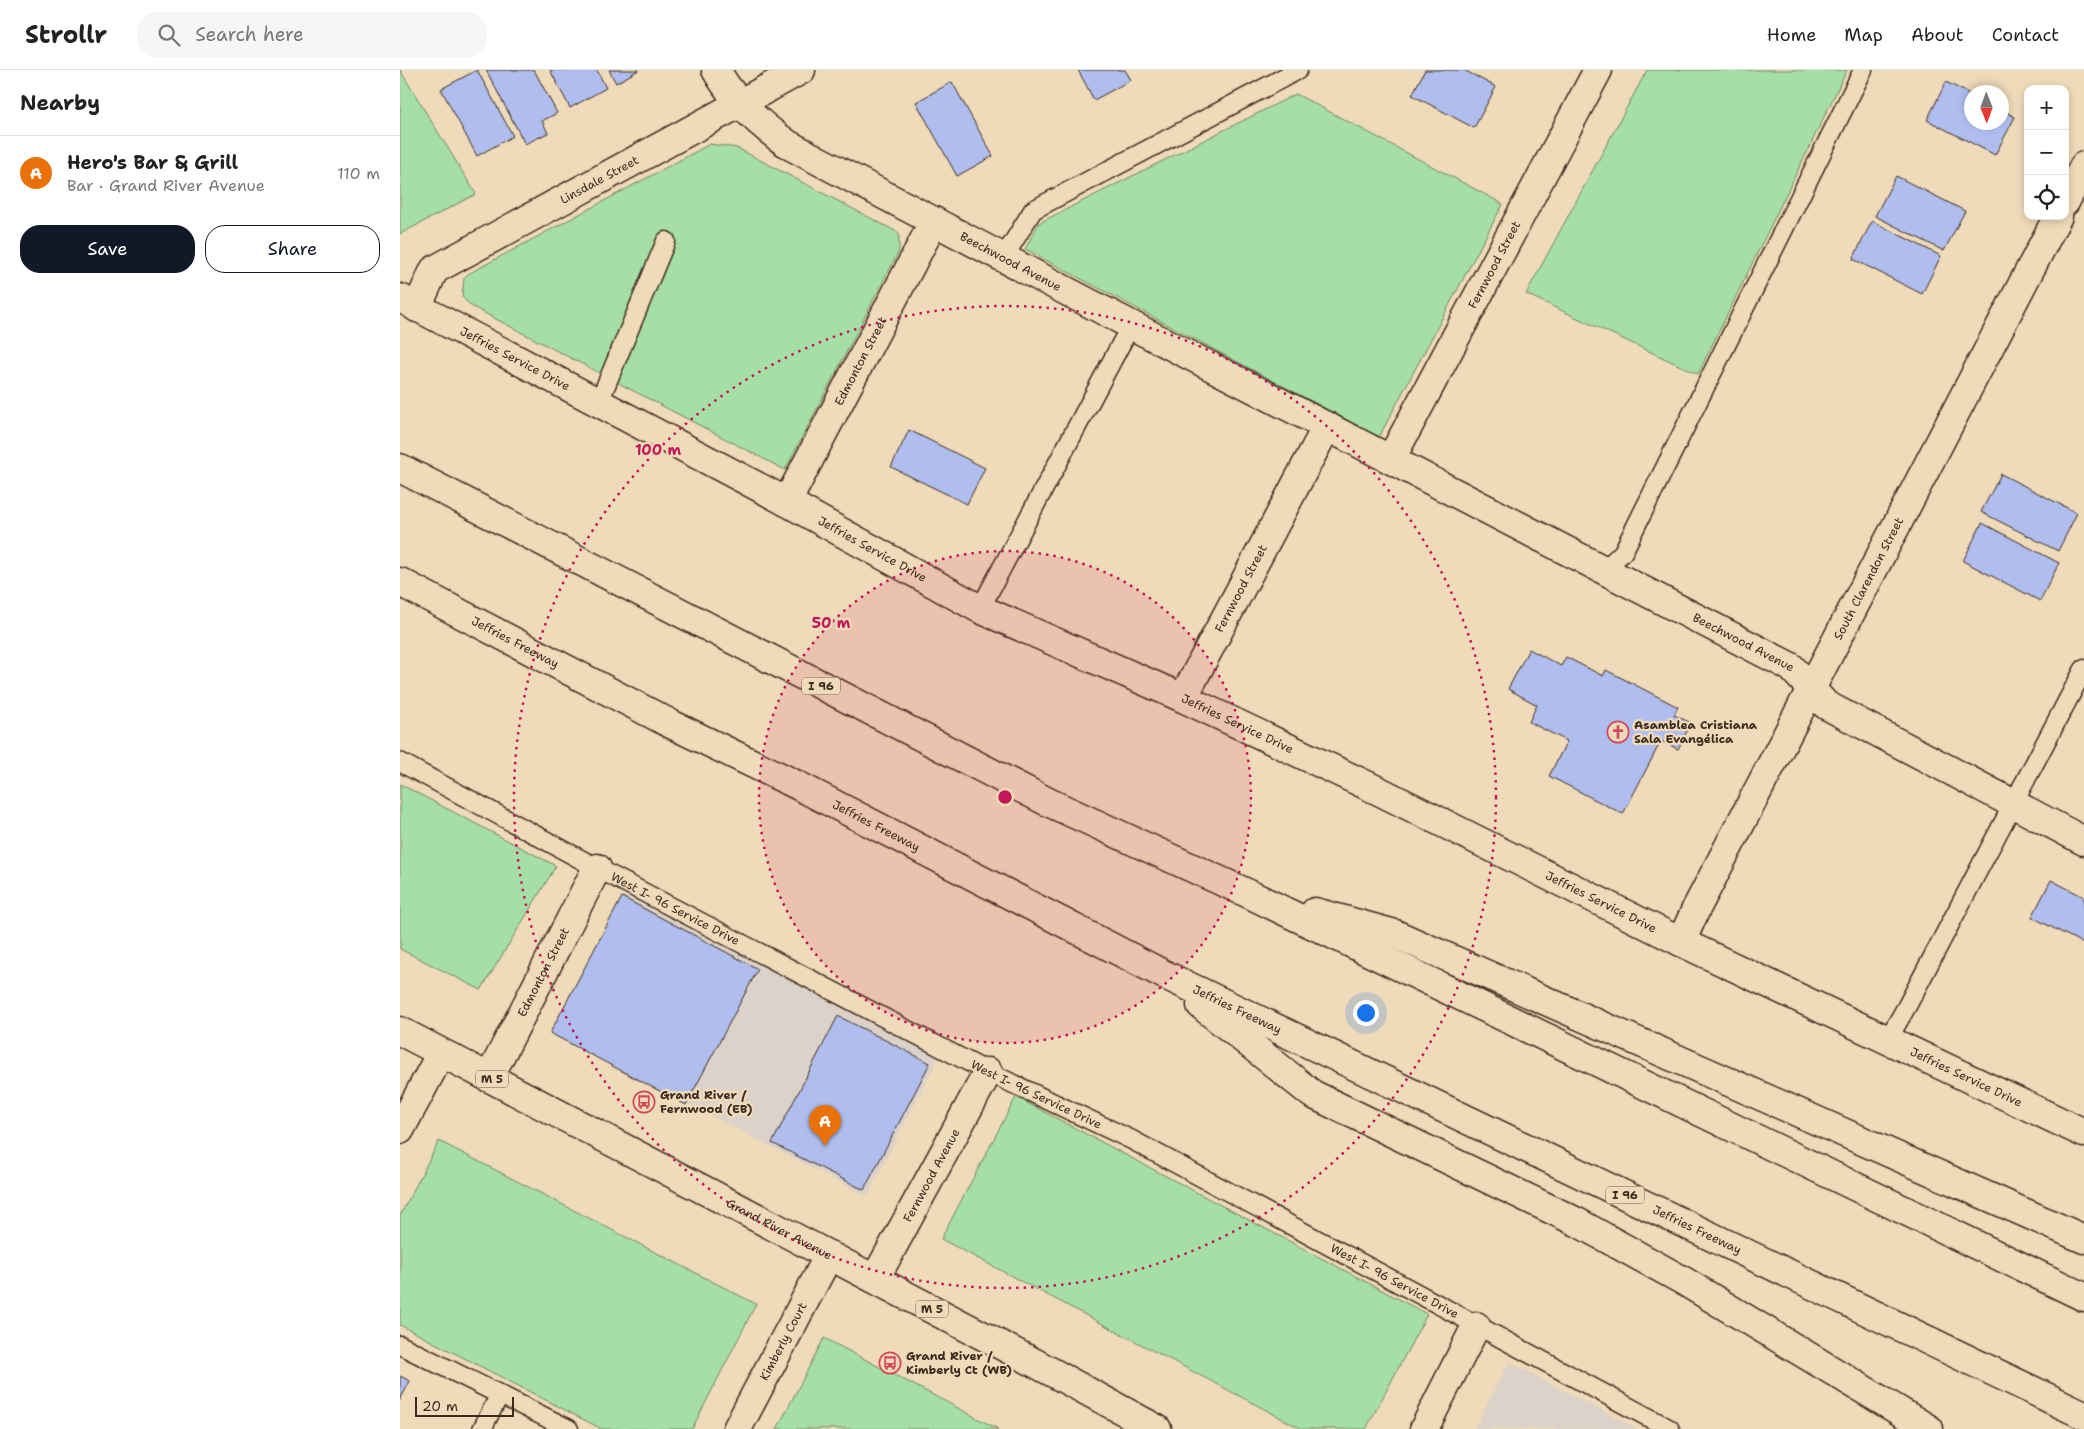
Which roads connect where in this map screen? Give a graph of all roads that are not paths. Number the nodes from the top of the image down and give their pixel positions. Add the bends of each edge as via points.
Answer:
1 (716, 70) edge
2 (801, 70) edge
3 (1298, 70) edge
4 (1598, 70) edge
5 (1863, 70) edge
6 (740, 104) junction
7 (2084, 166) edge
8 (2069, 194) edge
9 (2056, 220) edge
10 (934, 221) junction
11 (666, 241) dead end
12 (1004, 257) junction
13 (408, 303) edge
14 (1131, 325) junction
15 (599, 402) junction
16 (1327, 426) junction
17 (1391, 460) junction
18 (400, 468) edge
19 (787, 502) junction
20 (1604, 570) junction
21 (400, 582) edge
22 (980, 609) junction
23 (2084, 668) edge
24 (1811, 687) junction
25 (1184, 698) junction
26 (400, 762) edge
27 (2014, 804) junction
28 (2084, 841) edge
29 (597, 868) junction
30 (1247, 893) junction
31 (1681, 942) junction
32 (1165, 976) junction
33 (400, 1032) edge
34 (1888, 1039) junction
35 (441, 1053) junction
36 (988, 1072) junction
37 (489, 1078) junction
38 (400, 1130) edge
39 (2084, 1133) edge
40 (2084, 1239) edge
41 (829, 1255) junction
42 (875, 1279) junction
43 (2084, 1297) edge
44 (1476, 1326) junction
45 (400, 1345) edge
46 (500, 1394) junction
47 (2084, 1415) edge
48 (482, 1429) edge
49 (569, 1429) edge
50 (737, 1429) edge
51 (1157, 1429) edge
52 (1424, 1429) edge
53 (1670, 1429) edge
54 (1929, 1429) edge

1 - 6 main road, Beechwood Avenue
2 - 6 main road, Linsdale Street
3 - 12 lane via 1033,210
4 - 17 main road, Fernwood Street
5 - 20 lane via 1623,552
6 - 10 main road, Beechwood Avenue via 760,125 789,145
6 - 13 main road, Linsdale Street via 434,270
7 - 8 main road
9 - 24 main road, South Clarendon Street
10 - 12 main road, Beechwood Avenue
10 - 19 main road, Edmonton Street
11 - 15 lane
12 - 14 main road, Beechwood Avenue
13 - 15 main road, Jeffries Service Drive
14 - 16 main road, Beechwood Avenue
14 - 22 lane
15 - 19 main road, Jeffries Service Drive
16 - 17 main road, Beechwood Avenue
16 - 25 main road, Fernwood Street
17 - 20 main road, Beechwood Avenue
18 - 30 main road, I 96 via 1048,802
19 - 22 main road, Jeffries Service Drive
20 - 24 main road, Beechwood Avenue via 1791,667
21 - 32 main road, Jeffries Freeway / I 96
22 - 25 main road, Jeffries Service Drive
23 - 27 lane
24 - 27 main road, Beechwood Avenue via 1826,705
24 - 31 main road, South Clarendon Street
25 - 31 main road, Jeffries Service Drive
26 - 29 lane, West I- 96 Service Drive
27 - 28 main road, Beechwood Avenue
27 - 34 lane
29 - 36 lane, West I- 96 Service Drive
29 - 37 main road, Edmonton Street
30 - 40 main road via 1395,934
30 - 43 main road, I 96
31 - 34 main road, Jeffries Service Drive
32 - 47 main road, Jeffries Freeway / I 96
32 - 54 main road via 1312,1094 1577,1222 1682,1280
33 - 35 main road, Grand River Avenue / M 5
34 - 39 main road, Jeffries Service Drive
35 - 37 main road, Grand River Avenue / M 5
35 - 38 main road
36 - 42 main road, Fernwood Avenue
36 - 44 lane, West I- 96 Service Drive via 1132,1140
37 - 41 main road, Grand River Avenue / M 5
41 - 42 main road, Grand River Avenue / M 5
41 - 50 main road, Kimberly Court
42 - 51 main road, Grand River Avenue / M 5
44 - 52 main road
44 - 53 lane, West I- 96 Service Drive
45 - 46 lane
46 - 48 lane
46 - 49 lane

